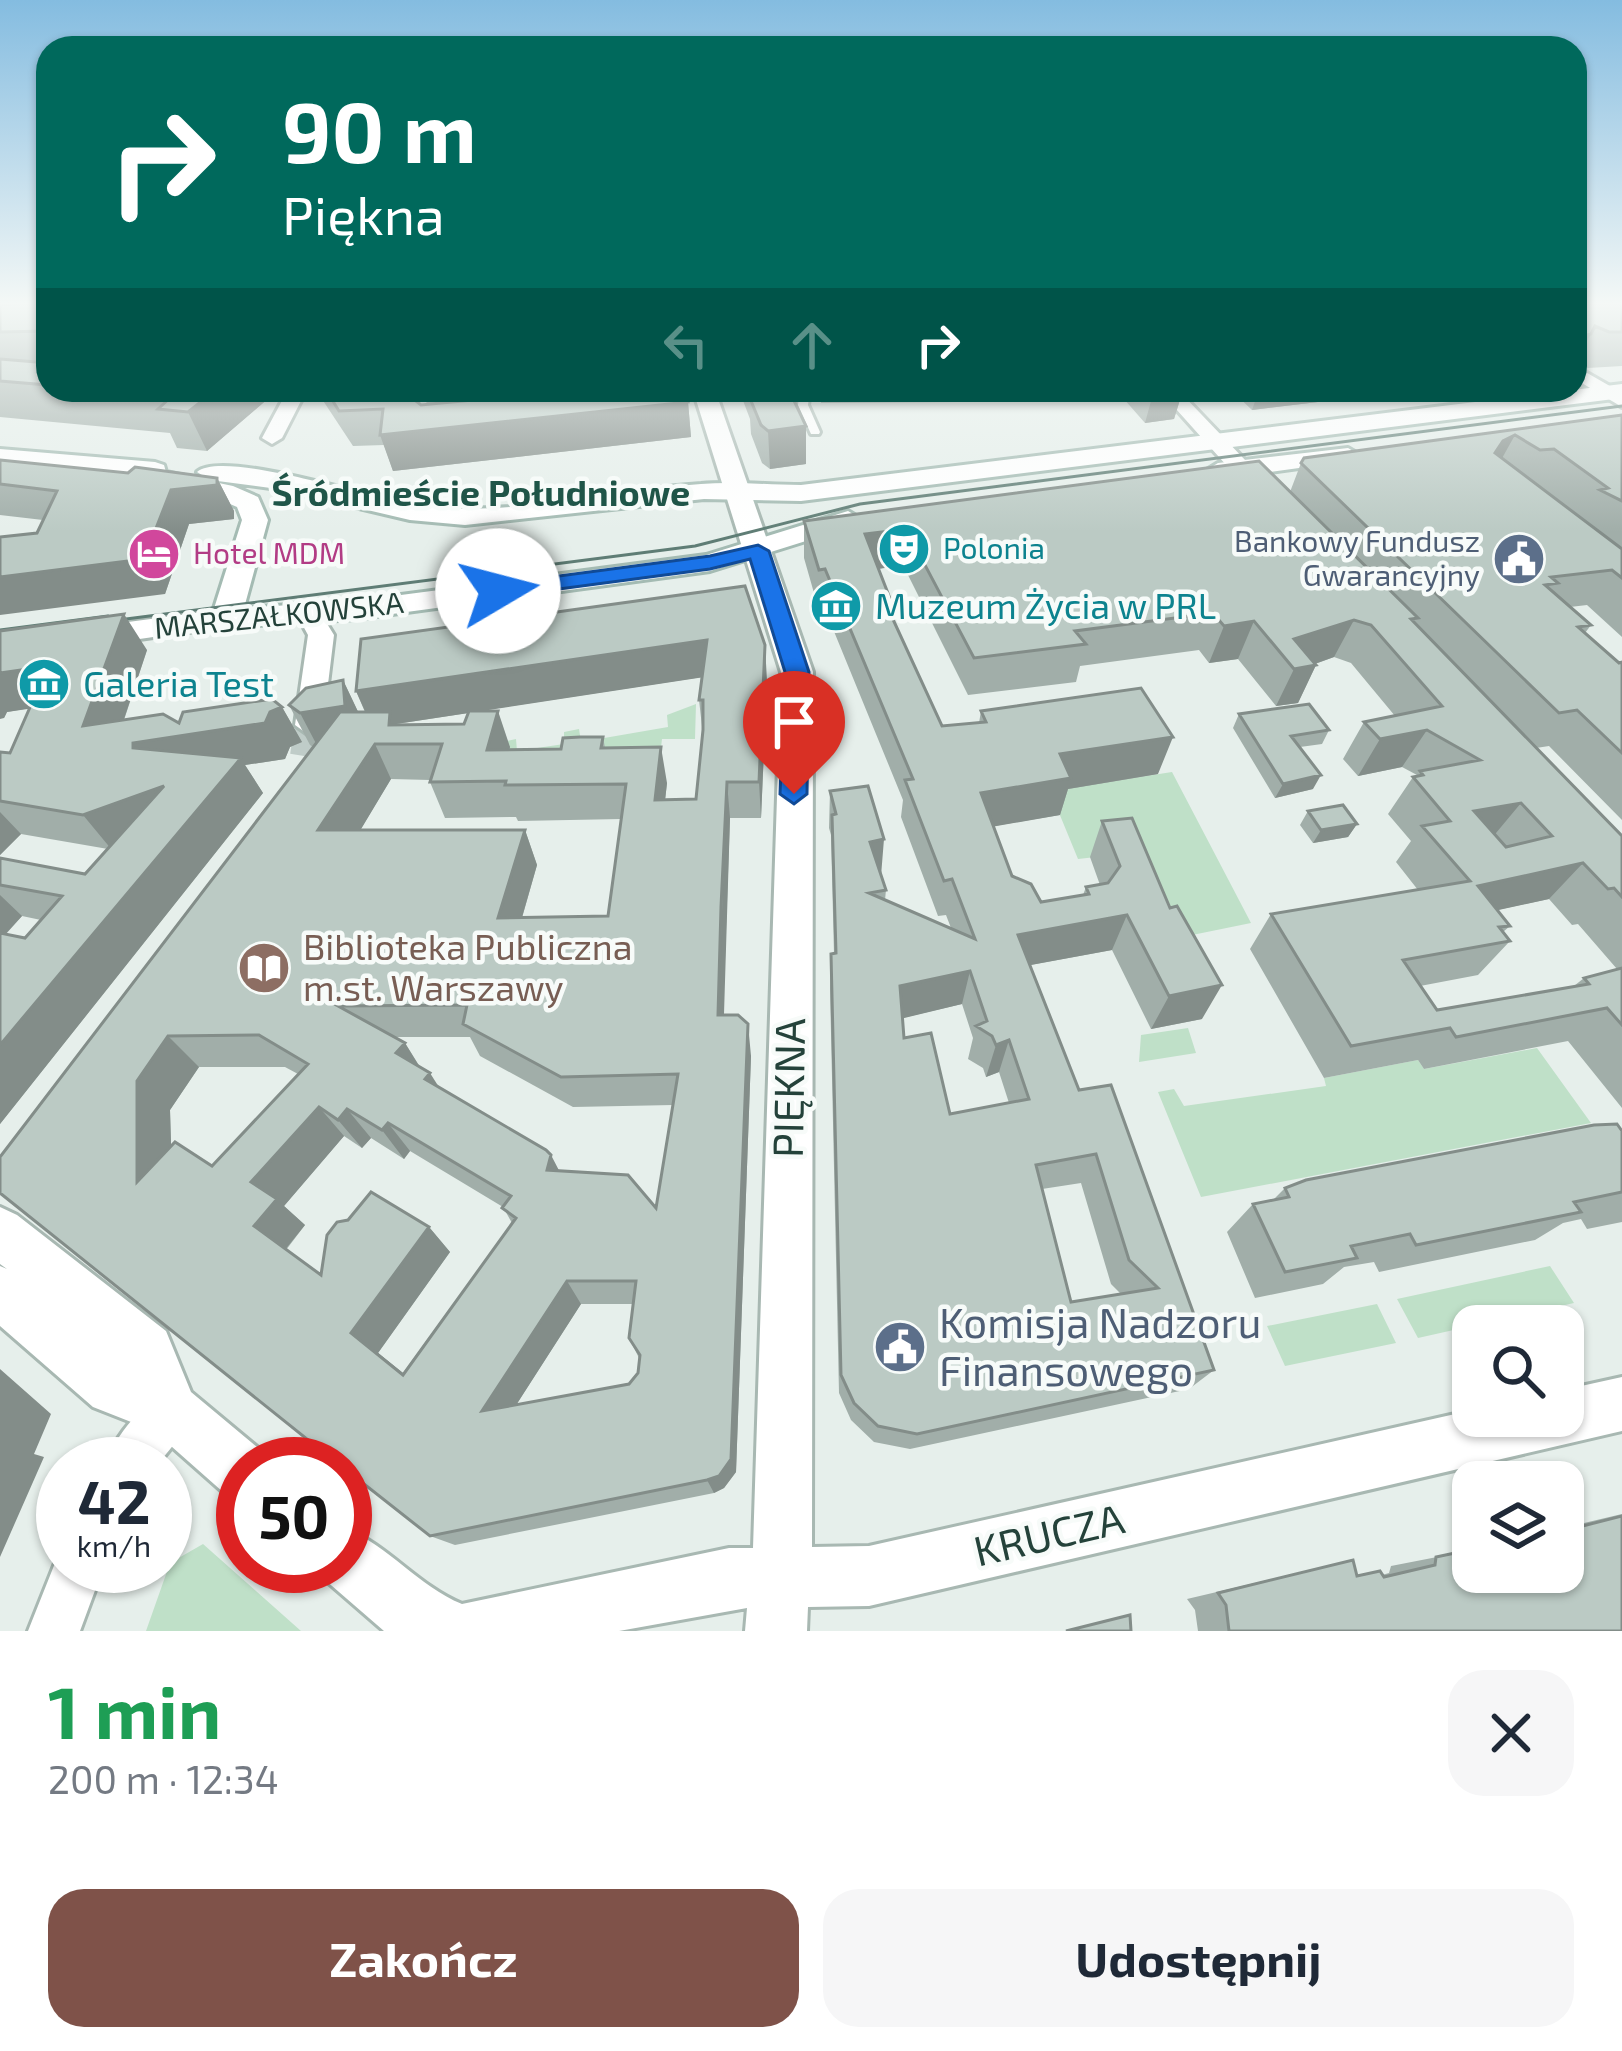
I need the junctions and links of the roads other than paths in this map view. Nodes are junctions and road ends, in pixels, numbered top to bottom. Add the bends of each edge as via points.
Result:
1 (1590, 379) edge
2 (1618, 395) edge
3 (1587, 399) edge
4 (292, 402) edge
5 (699, 402) edge
6 (803, 402) edge
7 (1179, 402) edge
8 (1558, 402) edge
9 (815, 432) dead end
10 (1217, 442) junction
11 (1381, 451) edge
12 (0, 456) edge
13 (1241, 468) junction
14 (130, 471) junction
15 (1198, 473) edge
16 (278, 481) junction
17 (736, 493) junction
18 (801, 493) junction
19 (410, 512) junction
20 (1282, 512) edge
21 (870, 515) edge
22 (255, 520) junction
23 (816, 527) junction
24 (758, 551) junction
25 (355, 610) junction
26 (293, 614) junction
27 (226, 618) junction
28 (319, 648) junction
29 (0, 649) edge
30 (308, 731) tunnel mouth
31 (0, 1232) edge
32 (0, 1292) edge
33 (63, 1313) junction
34 (1622, 1404) edge
35 (172, 1411) junction
36 (150, 1437) edge
37 (216, 1449) edge
38 (372, 1581) edge
39 (69, 1593) edge
40 (777, 1605) edge
41 (54, 1631) edge
42 (452, 1631) edge
43 (472, 1631) edge

1 - 2 street
2 - 3 main road
4 - 16 street via 258,466
5 - 17 main road, PIĘKNA
6 - 9 lane
7 - 10 street
8 - 10 main road
10 - 13 street
10 - 18 main road
11 - 13 main road
12 - 14 main road
13 - 15 main road
13 - 20 street
14 - 16 main road
14 - 22 main road via 235,494
16 - 19 main road
17 - 18 main road
17 - 19 main road via 482,517
17 - 24 main road, PIĘKNA
18 - 23 main road via 775,516
19 - 22 main road via 302,506
21 - 23 main road, MARSZAŁKOWSKA
22 - 27 main road
23 - 24 main road, MARSZAŁKOWSKA
24 - 25 main road, MARSZAŁKOWSKA
24 - 40 main road, PIĘKNA via 797,684
25 - 26 main road, MARSZAŁKOWSKA
25 - 28 street
26 - 27 main road, MARSZAŁKOWSKA
26 - 28 street via 312,619
27 - 29 main road, MARSZAŁKOWSKA
28 - 30 street
31 - 33 main road
32 - 33 main road
33 - 35 main road via 112,1388
34 - 40 main road, KRUCZA via 869,1576
35 - 36 street
35 - 37 main road
38 - 42 main road via 412,1615
39 - 41 street
40 - 43 main road, KRUCZA via 729,1578

